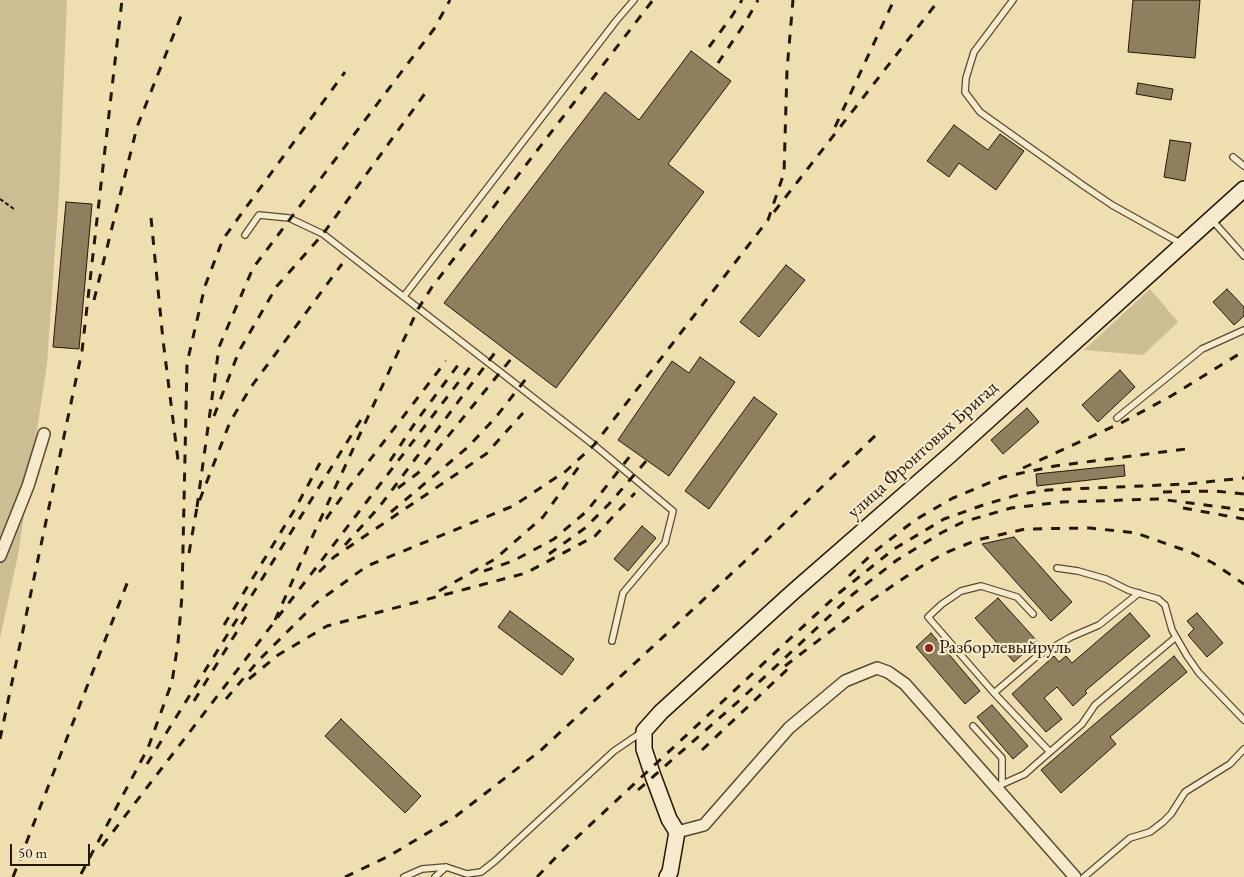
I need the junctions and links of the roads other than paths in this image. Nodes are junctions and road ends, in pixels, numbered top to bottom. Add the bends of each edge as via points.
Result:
1 (634, 0) edge
2 (1013, 0) edge
3 (1233, 157) dead end
4 (1244, 166) edge
5 (1244, 189) edge
6 (1211, 219) junction
7 (245, 235) dead end
8 (1182, 244) junction
9 (1244, 256) edge
10 (404, 296) junction
11 (1244, 330) edge
12 (1117, 418) dead end
13 (44, 434) dead end
14 (0, 556) edge
15 (1057, 568) dead end
16 (1139, 593) junction
17 (1033, 614) dead end
18 (1176, 637) junction
19 (612, 641) dead end
20 (994, 693) junction
21 (1244, 720) edge
22 (973, 726) dead end
23 (644, 731) junction
24 (1244, 749) edge
25 (1050, 752) junction
26 (999, 786) junction
27 (677, 832) junction
28 (446, 867) junction
29 (404, 877) edge
30 (436, 877) edge
31 (667, 877) edge
32 (1075, 877) edge
33 (1084, 877) edge

1 - 10 lane
2 - 8 lane via 974,52 965,92 980,112 1084,186
3 - 4 lane
5 - 6 main road, улица Фронтовых Бригад
6 - 8 main road, улица Фронтовых Бригад
6 - 9 lane
7 - 10 lane via 259,215 289,218 323,234
8 - 23 main road, улица Фронтовых Бригад via 793,592
10 - 19 lane via 673,511 666,543 623,593
11 - 12 lane via 1202,349
13 - 14 street via 28,486
15 - 16 lane via 1106,579
16 - 18 lane via 1166,605
16 - 20 lane via 1099,625 1036,656
17 - 20 lane via 1017,597 980,586 961,591 928,617
18 - 21 lane via 1199,673
18 - 25 lane via 1095,705 1082,724
20 - 25 lane
22 - 26 lane via 1002,758
23 - 27 main road via 644,749 658,792
23 - 28 lane via 614,751 481,872 467,874
24 - 33 lane via 1230,764 1185,792 1163,822 1150,832 1130,838
25 - 26 lane via 1025,774
26 - 27 street via 905,684 877,668 845,681 788,728 704,825
26 - 32 street
27 - 31 main road
28 - 29 lane via 422,869
28 - 30 lane

